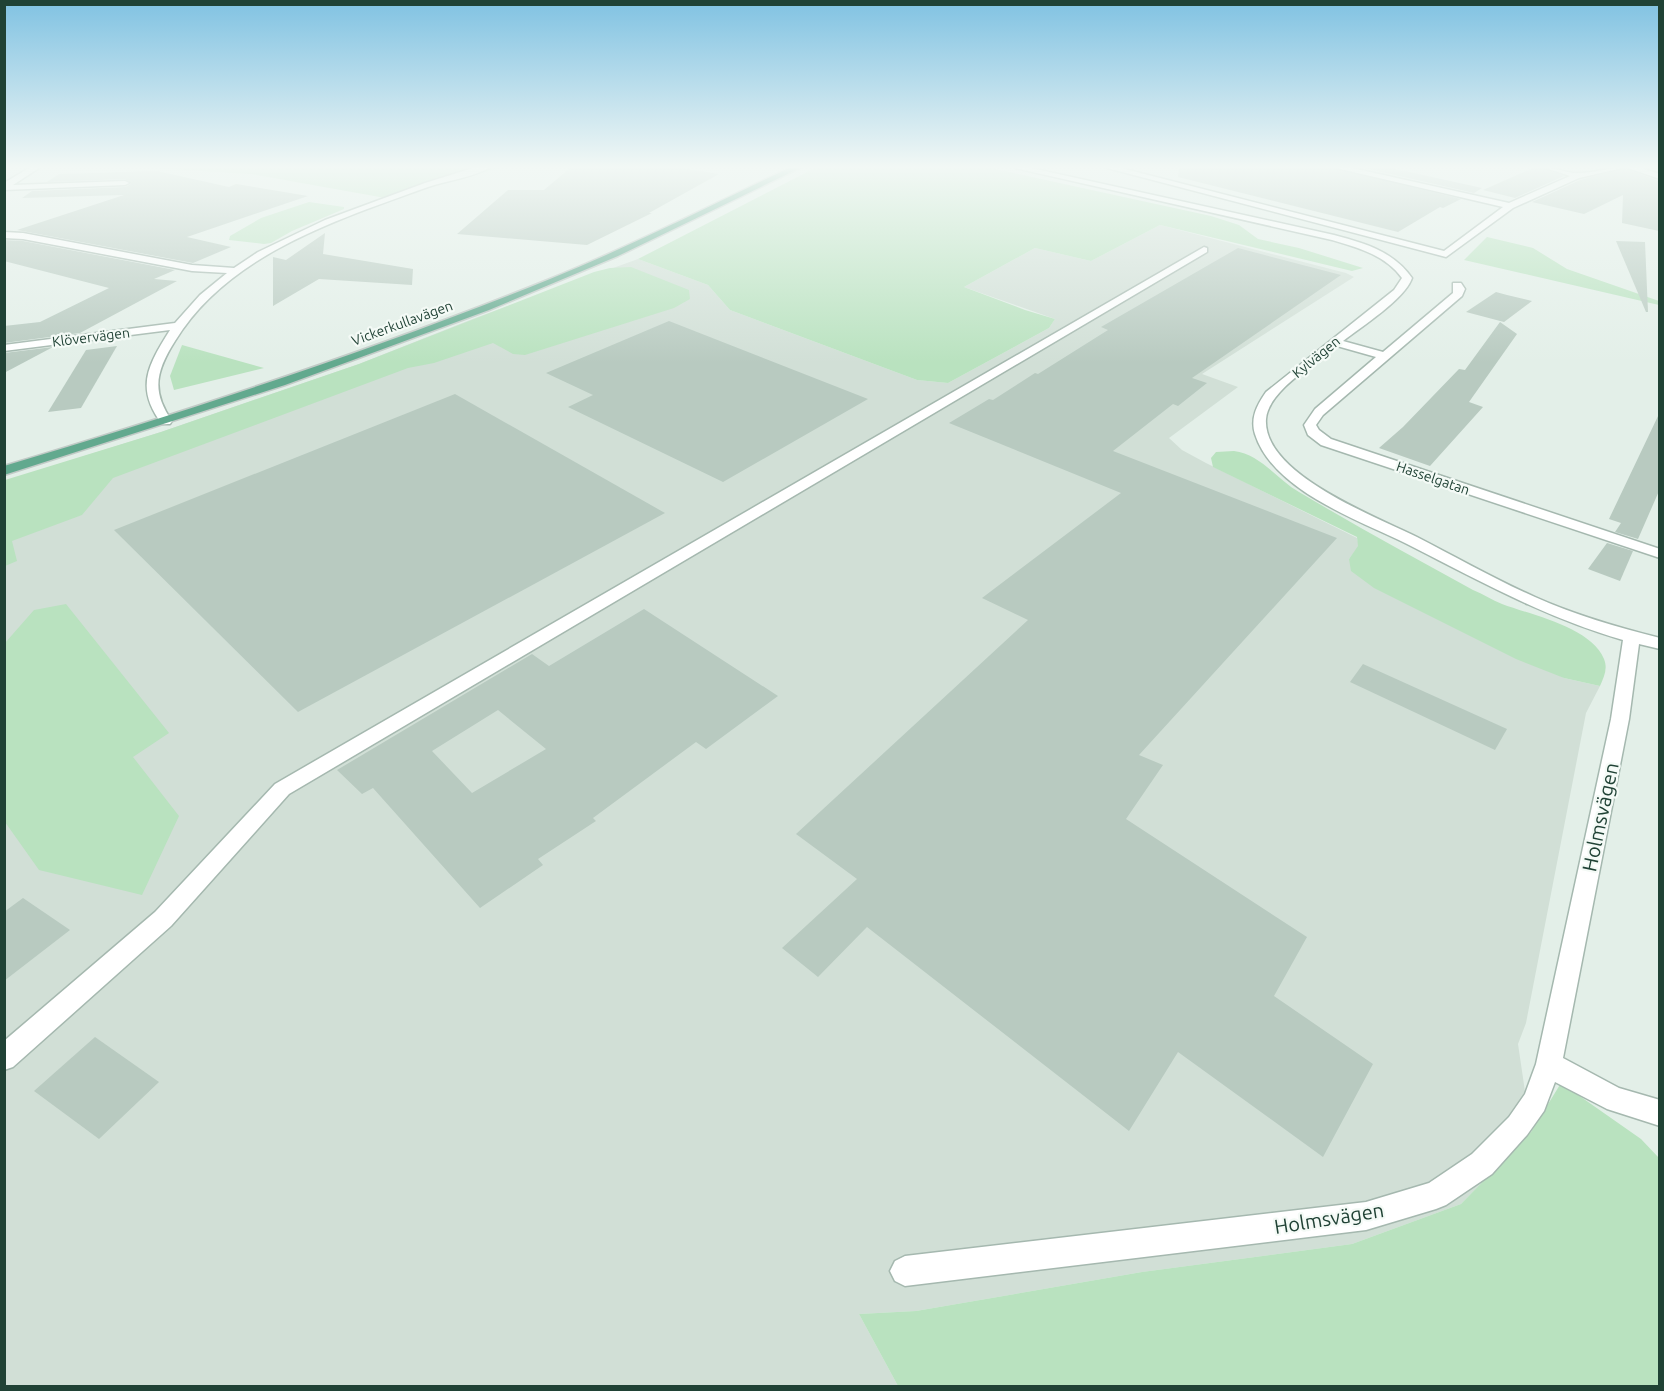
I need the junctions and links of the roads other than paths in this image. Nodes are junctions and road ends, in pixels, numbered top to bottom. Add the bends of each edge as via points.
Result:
1 (303, 233) edge
2 (662, 233) edge
3 (1310, 233) edge
4 (1364, 233) edge
5 (1474, 233) edge
6 (4, 235) edge
7 (1204, 250) dead end
8 (235, 272) junction
9 (1457, 285) dead end
10 (178, 326) junction
11 (1335, 342) junction
12 (4, 348) edge
13 (1384, 356) junction
14 (166, 421) junction
15 (4, 471) edge
16 (1659, 554) edge
17 (1632, 637) junction
18 (1659, 644) edge
19 (4, 1058) edge
20 (1549, 1064) junction
21 (1659, 1113) edge
22 (905, 1270) dead end

1 - 8 street
2 - 14 main road, Vickerkullavägen via 505,300 369,352
3 - 11 street, Kylvägen via 1349,242 1384,256 1407,278 1403,286
4 - 5 street via 1446,254
6 - 8 street
7 - 19 street via 282,789 163,919
8 - 10 street
9 - 13 street, Hasselgatan via 1458,294
10 - 12 street, Klövervägen
10 - 14 street via 157,362 151,384 151,394
11 - 13 street
11 - 17 street, Kylvägen via 1263,403 1259,422 1262,434 1281,463 1324,496 1510,591
13 - 16 street, Hasselgatan via 1312,419 1310,425 1318,438
14 - 15 main road, Vickerkullavägen
17 - 18 street
17 - 20 street, Holmsvägen via 1620,719
20 - 21 street via 1623,1104
20 - 22 street, Holmsvägen via 1535,1102 1518,1126 1482,1164 1436,1195 1366,1216

